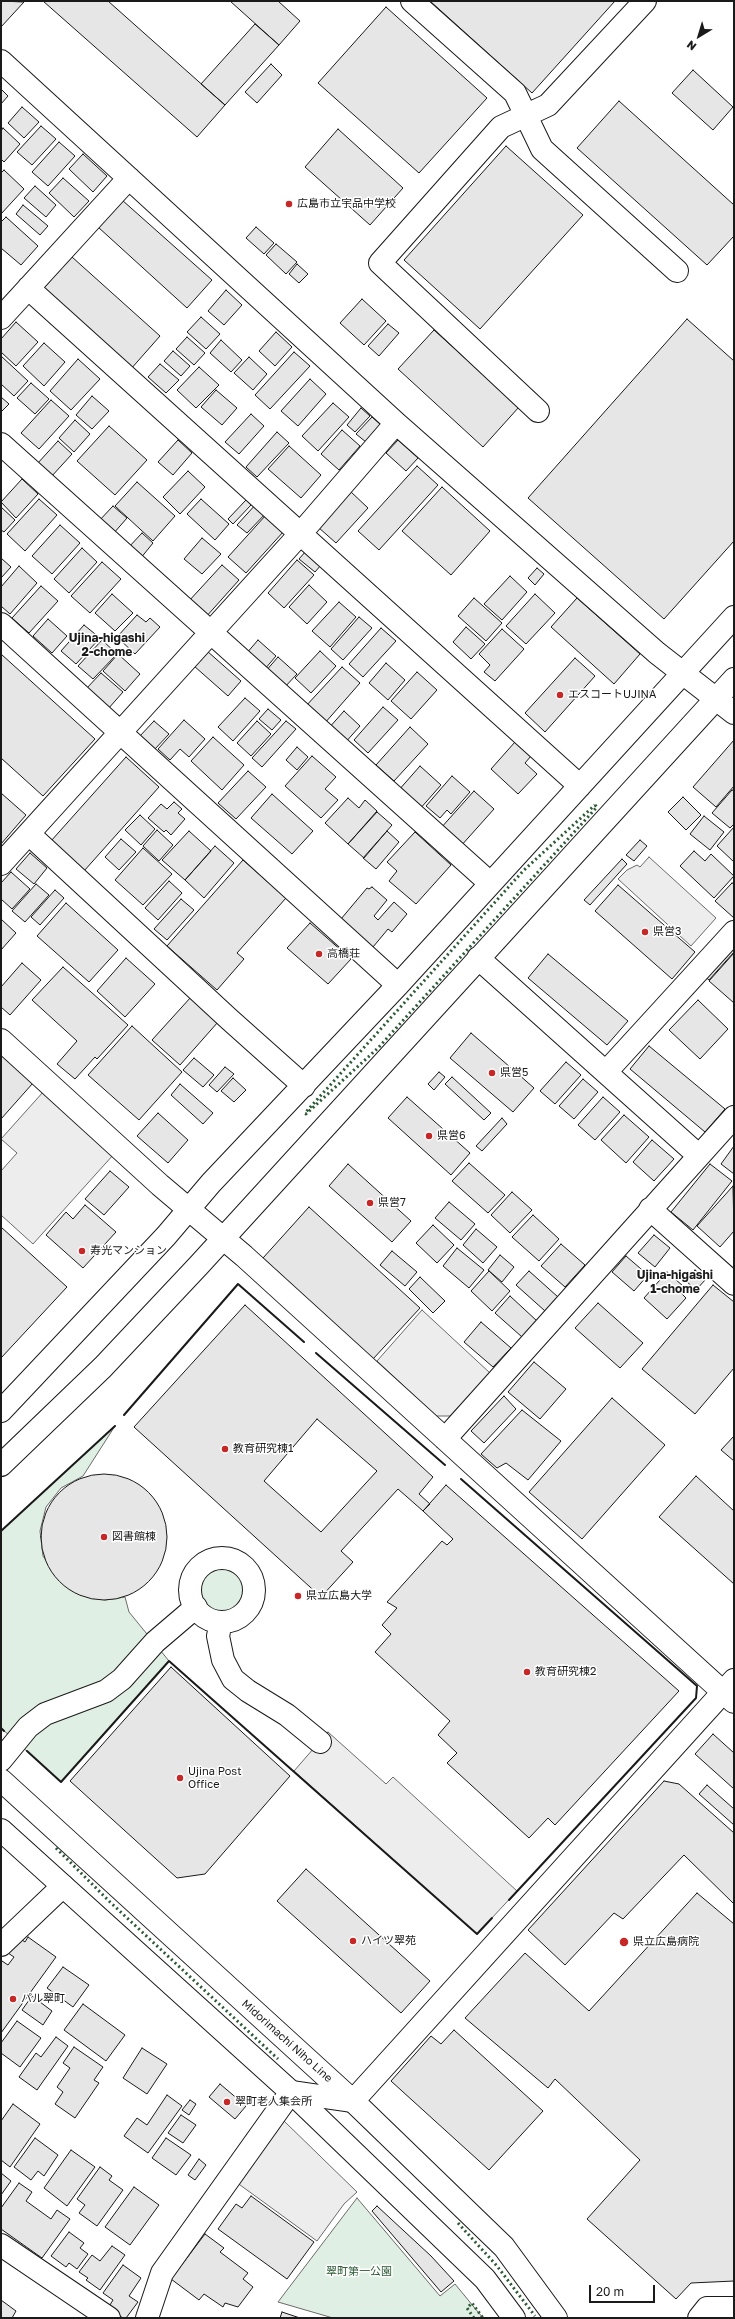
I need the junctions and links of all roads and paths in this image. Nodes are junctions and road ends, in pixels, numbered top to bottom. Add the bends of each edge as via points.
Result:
1 (412, 1) edge
2 (645, 1) edge
3 (1, 61) edge
4 (526, 115) junction
5 (129, 178) junction
6 (677, 271) dead end
7 (28, 288) junction
8 (1, 318) edge
9 (538, 411) dead end
10 (396, 423) junction
11 (1, 444) edge
12 (301, 533) junction
13 (734, 616) edge
14 (1, 624) edge
15 (210, 633) junction
16 (682, 672) junction
17 (734, 679) edge
18 (716, 698) junction
19 (734, 713) edge
20 (120, 732) junction
21 (580, 786) junction
22 (29, 834) junction
23 (1, 864) edge
24 (490, 883) junction
25 (734, 932) edge
26 (478, 958) junction
27 (398, 985) junction
28 (1, 1040) edge
29 (606, 1072) junction
30 (304, 1086) junction
31 (734, 1117) edge
32 (698, 1155) junction
33 (650, 1209) junction
34 (189, 1210) junction
35 (223, 1238) junction
36 (734, 1284) edge
37 (1, 1411) edge
38 (445, 1439) junction
39 (1, 1465) edge
40 (196, 1607) junction
41 (221, 1622) junction
42 (730, 1691) edge
43 (320, 1742) dead end
44 (1, 1760) edge
45 (1, 1780) edge
46 (1, 1830) edge
47 (63, 1886) junction
48 (1, 1945) edge
49 (291, 2092) junction
50 (353, 2101) junction
51 (1, 2245) edge
52 (734, 2308) edge
53 (108, 2318) edge
54 (147, 2318) edge
55 (514, 2318) edge
56 (556, 2318) edge
57 (698, 2318) edge

1 - 4 street via 515,93
2 - 4 street via 548,105
3 - 5 street
4 - 6 street via 542,149
4 - 9 street via 501,127 380,263
5 - 7 street
5 - 10 street
7 - 8 street
7 - 12 street
10 - 12 street
10 - 16 street via 657,653
11 - 15 street
12 - 15 street
12 - 21 street
13 - 16 street
14 - 20 street
15 - 20 street
15 - 24 street
16 - 18 street
16 - 21 street
17 - 18 street
18 - 19 street
18 - 26 street
20 - 22 street
20 - 27 street
21 - 24 street
22 - 23 street
22 - 30 street
24 - 27 street
25 - 29 street
26 - 29 street
26 - 35 street
27 - 30 street
28 - 34 street
29 - 32 street
30 - 34 street via 211,1183
31 - 32 street
32 - 33 street
33 - 36 street
33 - 38 street
34 - 35 street
34 - 37 street
35 - 38 street
35 - 39 street via 103,1367
38 - 42 street
40 - 41 street via 208,1618
40 - 41 street via 191,1600 190,1588 194,1575 201,1565 224,1557 237,1561 247,1569 254,1580 255,1592 244,1614 232,1621
40 - 44 street via 155,1642 122,1679 106,1691 45,1714 28,1728
41 - 43 street via 218,1636 223,1660 233,1679
42 - 50 street via 507,1915
45 - 50 street, Midorimachi Niho Line
46 - 47 street
47 - 48 street
47 - 49 street
49 - 50 street
49 - 54 street via 162,2273
49 - 55 street via 485,2279
50 - 56 street, Midorimachi Niho Line via 504,2246
51 - 53 street
52 - 57 street via 707,2308

